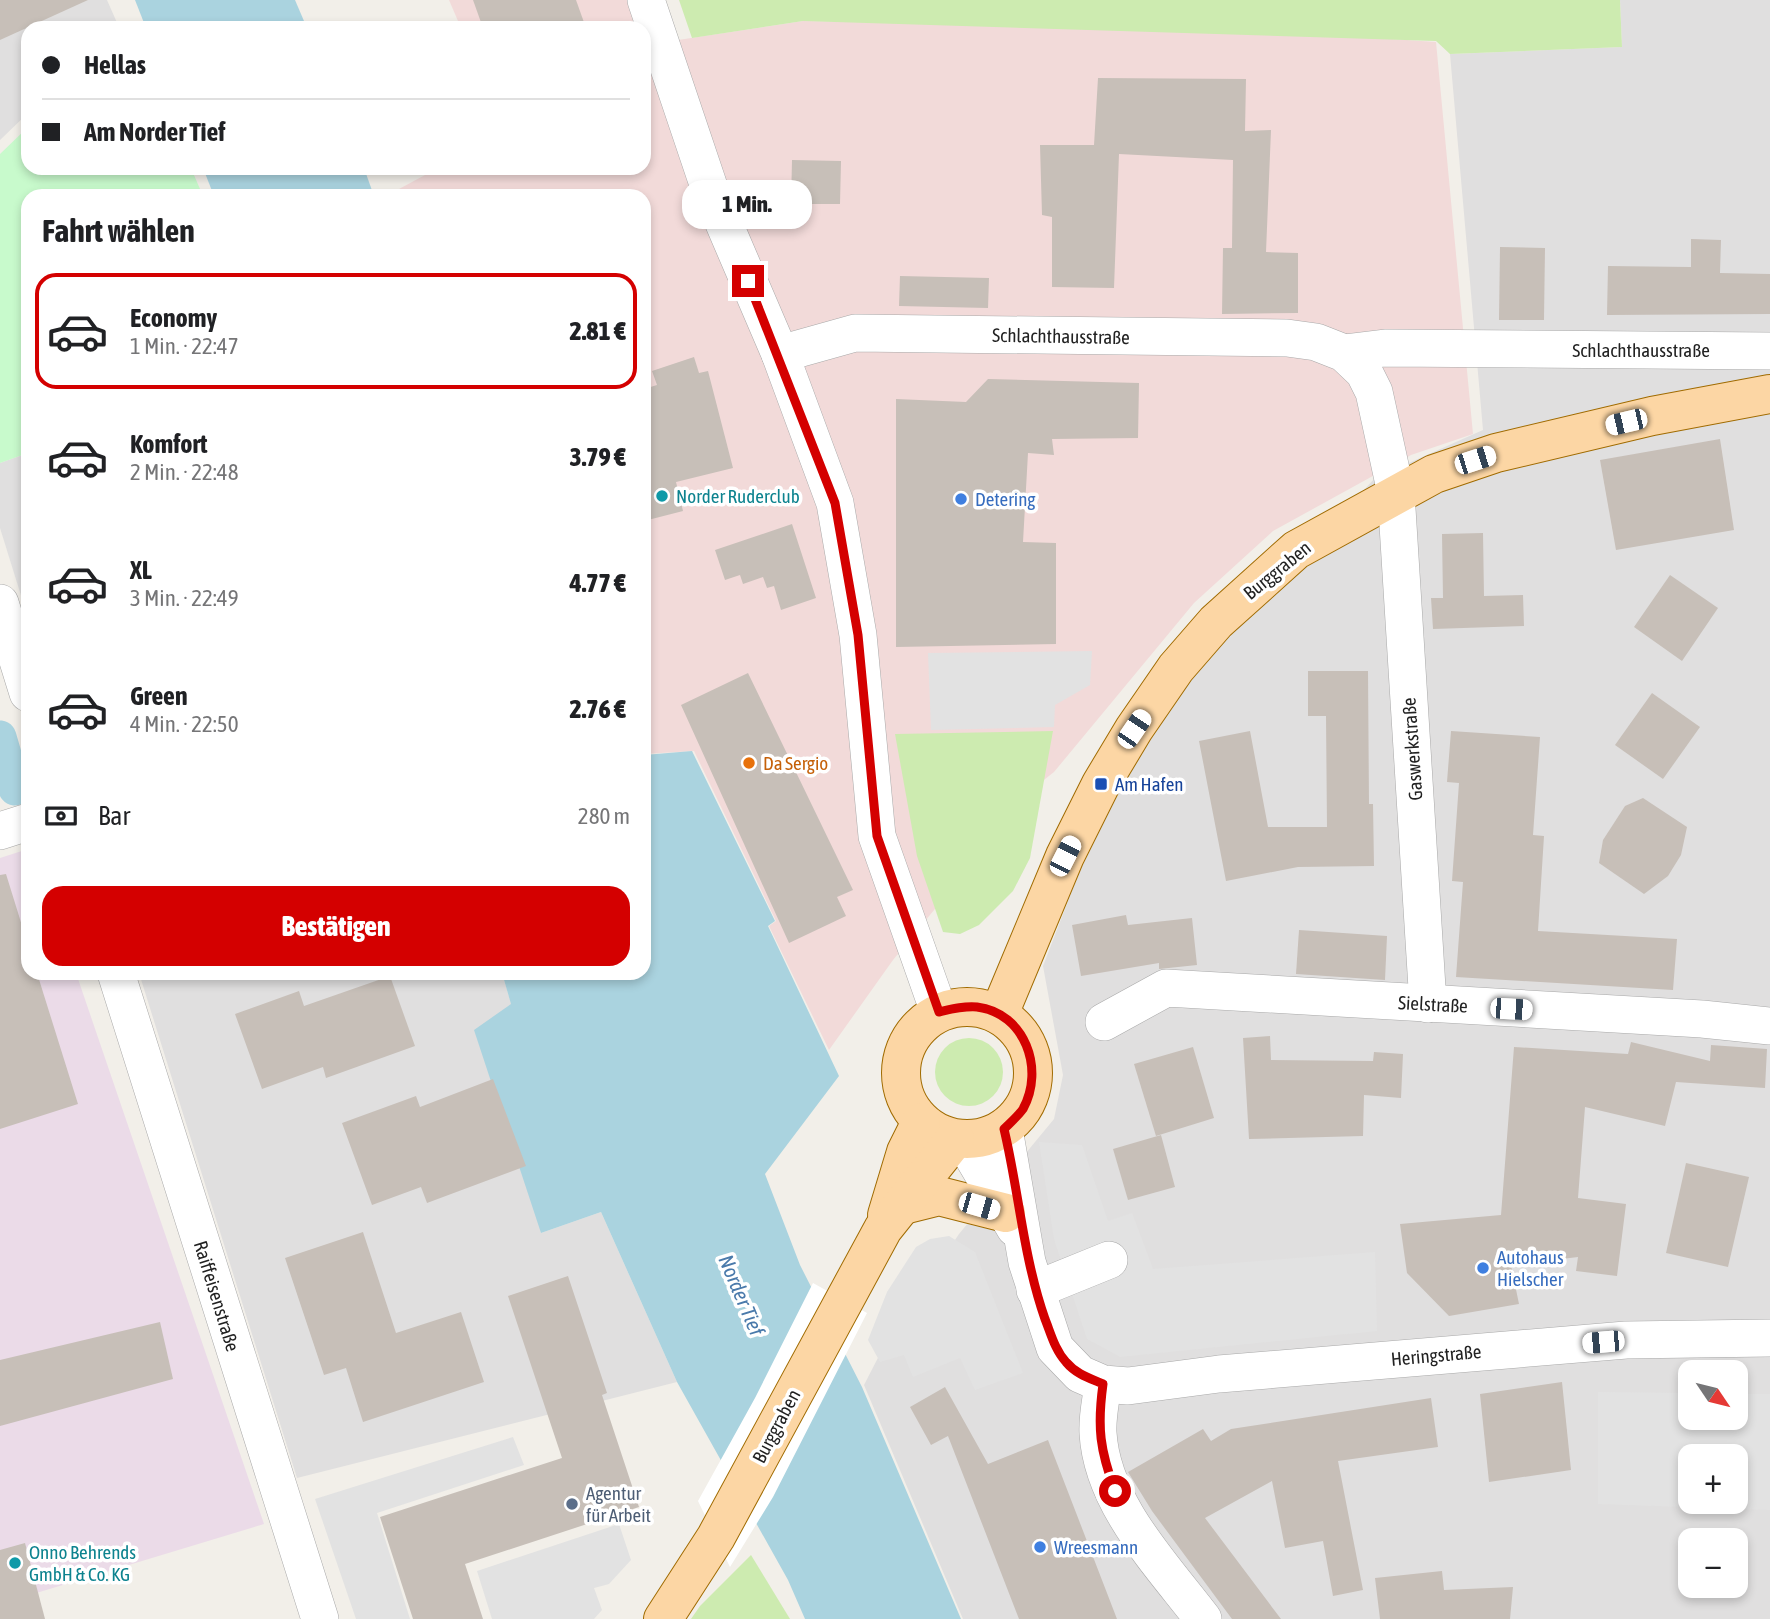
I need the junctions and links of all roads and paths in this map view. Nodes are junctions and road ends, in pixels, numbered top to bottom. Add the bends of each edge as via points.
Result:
1 (646, 0) edge
2 (1770, 351) edge
3 (779, 354) junction
4 (1343, 354) junction
5 (1770, 394) edge
6 (1396, 493) junction
7 (0, 603) edge
8 (21, 670) edge
9 (21, 824) edge
10 (0, 831) edge
11 (118, 980) edge
12 (1429, 1004) junction
13 (939, 1012) junction
14 (999, 1014) junction
15 (1104, 1022) dead end
16 (1770, 1027) edge
17 (921, 1122) junction
18 (1004, 1129) junction
19 (959, 1139) junction
20 (893, 1217) junction
21 (1014, 1225) junction
22 (1109, 1260) dead end
23 (1035, 1290) junction
24 (1770, 1338) edge
25 (1103, 1384) junction
26 (320, 1619) edge
27 (663, 1619) edge
28 (1203, 1619) edge

1 - 3 street via 711,193
2 - 4 street, Schlachthausstraße via 1385,348
3 - 4 street, Schlachthausstraße via 855,333 1287,338 1316,342
3 - 13 street via 835,503 858,635 877,836
4 - 6 street, Schlachthausstraße via 1364,372 1374,392
5 - 6 main road, Burggraben via 1496,453 1434,474
6 - 12 street, Gaswerkstraße
6 - 14 main road, Burggraben via 1296,550 1216,622 1176,668 1101,784 1065,856
7 - 8 street
9 - 10 street
11 - 26 street, Raiffeisenstraße
12 - 15 street, Sielstraße via 1166,988
12 - 16 street, Sielstraße
13 - 14 main road via 961,1006
13 - 17 main road via 918,1028 904,1050 900,1076 905,1101
14 - 18 main road via 1024,1039 1032,1062 1032,1087 1022,1111
17 - 19 main road via 937,1133
17 - 20 main road, Burggraben via 906,1152
18 - 19 main road via 985,1138
18 - 21 street via 1012,1164
19 - 20 main road, Burggraben
19 - 21 street
20 - 21 main road via 939,1196
20 - 27 main road, Burggraben via 841,1300 716,1537
21 - 23 street
22 - 23 street
23 - 25 street via 1055,1348 1065,1362
24 - 25 street, Heringstraße via 1626,1340 1128,1386
25 - 28 street via 1098,1431 1115,1491 1133,1526

